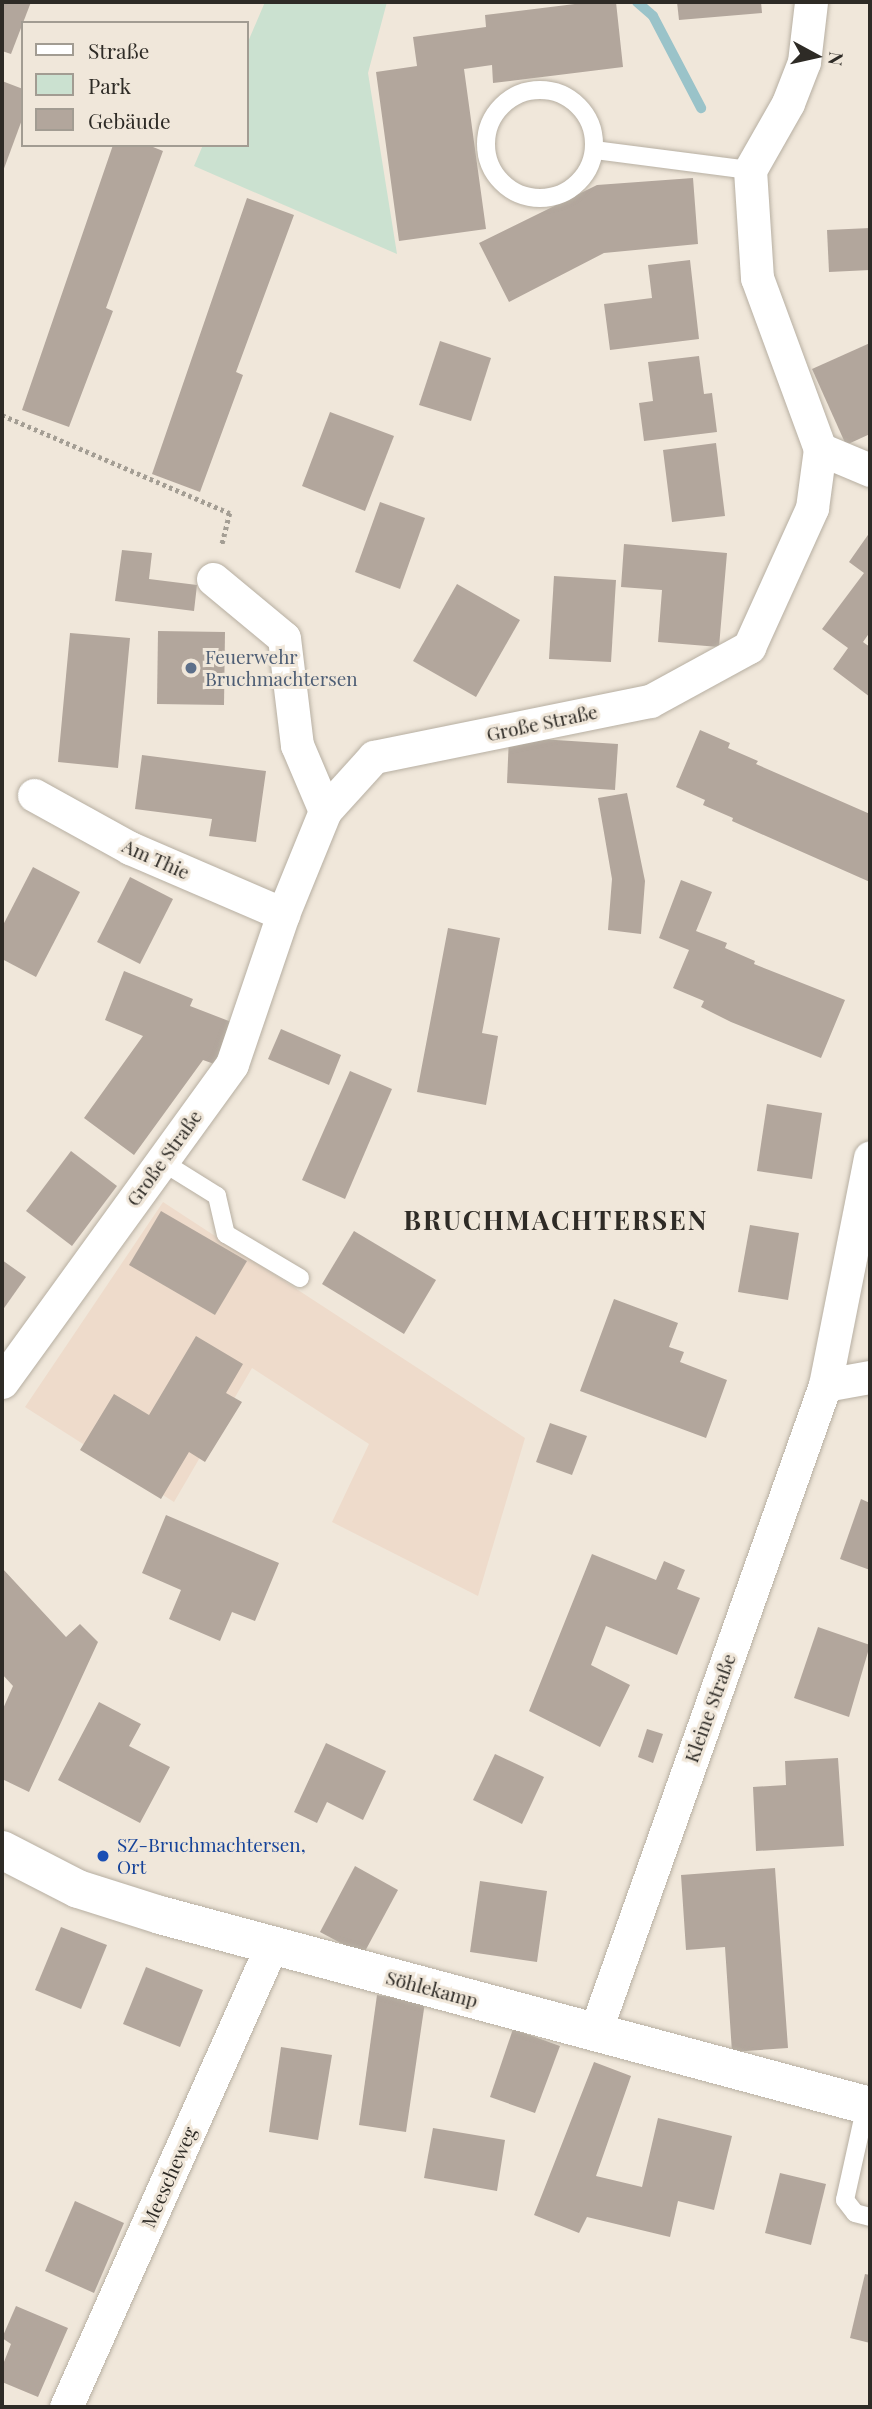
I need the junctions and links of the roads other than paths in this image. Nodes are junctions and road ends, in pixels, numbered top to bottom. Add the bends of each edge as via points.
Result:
1 (811, 2) edge
2 (595, 150) junction
3 (750, 170) junction
4 (820, 449) junction
5 (870, 470) edge
6 (213, 579) road end
7 (34, 795) dead end
8 (325, 811) junction
9 (283, 914) junction
10 (870, 1157) edge
11 (161, 1161) junction
12 (300, 1278) dead end
13 (870, 1377) edge
14 (2, 1382) edge
15 (825, 1385) junction
16 (2, 1850) edge
17 (271, 1947) junction
18 (595, 2032) junction
19 (868, 2105) edge
20 (870, 2217) edge
21 (66, 2407) edge

1 - 3 street via 804,62 788,103
2 - 2 lane via 594,132 575,102 542,89 508,99 488,128 485,146 488,163 505,185 529,198 547,199 579,183
2 - 3 lane
3 - 4 street, Große Straße via 757,278
4 - 5 street
4 - 8 street, Große Straße via 812,508 749,647 650,701 374,757
6 - 8 street via 284,638 297,745
7 - 9 street, Am Thie via 130,848
8 - 9 street, Große Straße
9 - 11 street, Große Straße via 232,1064
10 - 15 street, Kleine Straße
11 - 12 lane via 217,1196 226,1234
11 - 14 street, Große Straße
13 - 15 street
15 - 18 street, Kleine Straße
16 - 17 street, Söhlekamp via 78,1889
17 - 18 street, Söhlekamp
17 - 21 street, Meescheweg
18 - 19 street, Söhlekamp
19 - 20 lane via 845,2200 855,2213

